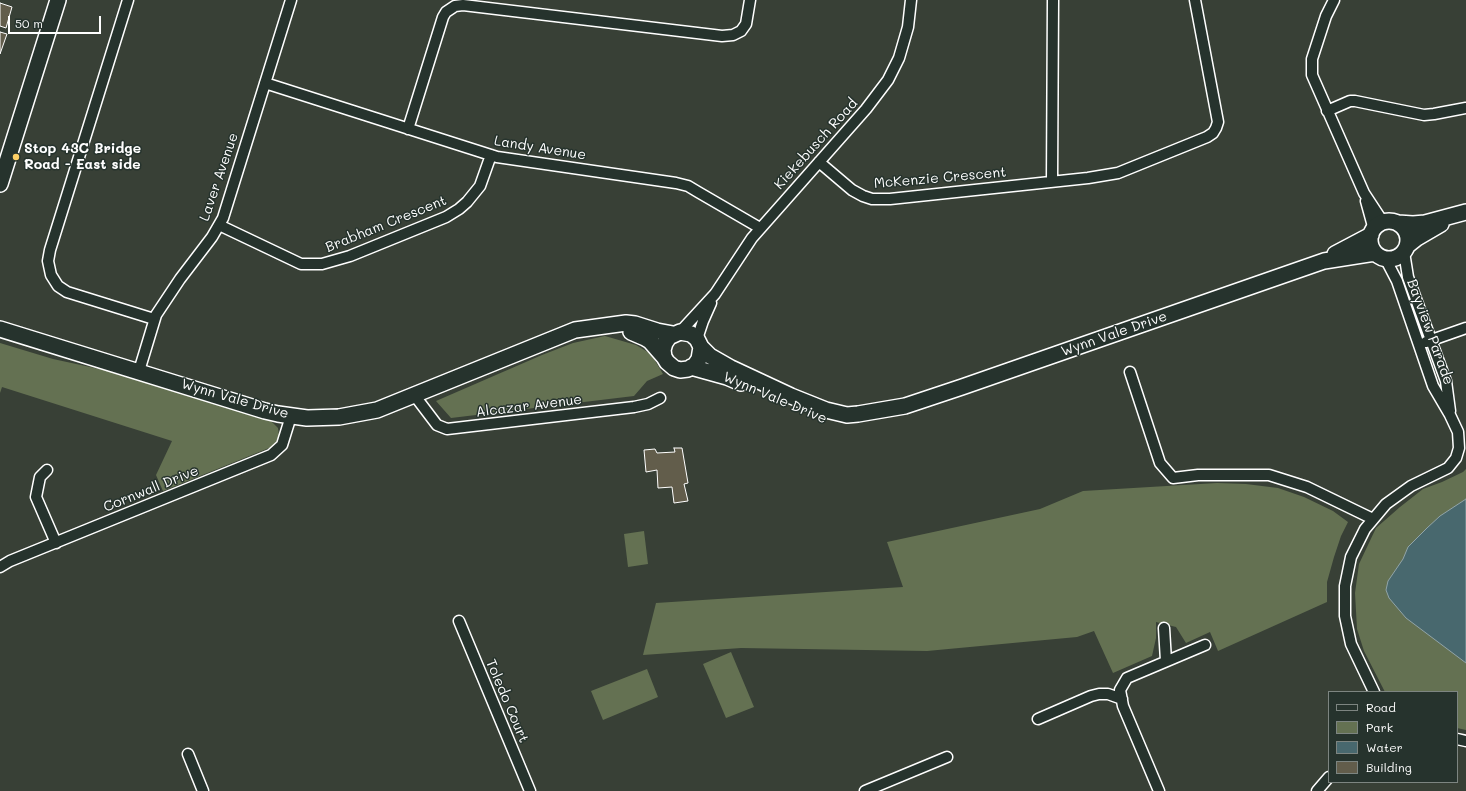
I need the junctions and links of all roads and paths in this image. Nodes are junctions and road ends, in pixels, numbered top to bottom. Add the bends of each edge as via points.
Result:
1 (47, 0) edge
2 (58, 0) edge
3 (128, 0) edge
4 (291, 0) edge
5 (750, 0) edge
6 (911, 0) edge
7 (1053, 0) edge
8 (1194, 0) edge
9 (1334, 0) edge
10 (265, 83) junction
11 (1466, 108) edge
12 (1327, 111) junction
13 (408, 129) junction
14 (0, 150) edge
15 (491, 156) junction
16 (819, 162) junction
17 (1, 176) edge
18 (1052, 182) junction
19 (1461, 214) edge
20 (219, 225) junction
21 (1382, 227) junction
22 (760, 228) junction
23 (1406, 249) junction
24 (1380, 255) junction
25 (1324, 261) junction
26 (715, 294) junction
27 (154, 319) junction
28 (604, 326) junction
29 (1466, 328) edge
30 (0, 329) edge
31 (677, 333) junction
32 (1431, 341) junction
33 (699, 343) junction
34 (1418, 345) junction
35 (664, 357) junction
36 (692, 367) junction
37 (138, 371) junction
38 (1130, 372) dead end
39 (415, 396) junction
40 (660, 398) dead end
41 (904, 406) junction
42 (1450, 415) junction
43 (290, 416) junction
44 (1462, 453) edge
45 (47, 470) dead end
46 (1373, 519) junction
47 (56, 542) junction
48 (0, 567) edge
49 (459, 621) dead end
50 (1164, 628) dead end
51 (1205, 645) dead end
52 (1166, 661) junction
53 (1374, 691) edge
54 (1122, 699) junction
55 (1038, 719) dead end
56 (188, 754) dead end
57 (947, 758) dead end
58 (1328, 778) edge
59 (203, 791) edge
60 (530, 791) edge
61 (865, 791) edge
62 (1159, 791) edge
63 (1316, 791) edge

1 - 14 main road
2 - 17 main road
3 - 27 street via 48,261 51,276 58,286 67,292
4 - 10 street, Laver Avenue
5 - 13 street via 746,24 741,31 734,35 722,36 455,6 443,17
6 - 16 street, Kiekebusch Road via 908,27 899,58 888,80 866,110
7 - 18 street
8 - 18 street, McKenzie Crescent via 1218,115 1213,133 1118,172
9 - 12 street via 1326,16 1311,69
10 - 13 street, Landy Avenue
10 - 20 street, Laver Avenue
11 - 12 street via 1424,114 1350,101
12 - 21 street
13 - 15 street, Landy Avenue
15 - 20 street, Brabham Crescent via 480,186 459,209 446,217 334,261 302,264
15 - 22 street, Landy Avenue via 688,186
16 - 18 street, McKenzie Crescent via 852,190 872,199
16 - 22 street, Kiekebusch Road
19 - 21 main road via 1426,223
19 - 23 main road via 1427,232
20 - 27 street, Laver Avenue
21 - 23 main road via 1404,228 1407,234
21 - 24 main road via 1371,244
21 - 25 main road, Wynn Vale Drive
22 - 26 street, Kiekebusch Road
23 - 24 main road via 1396,258
23 - 32 street, Bayview Parade via 1408,277
24 - 25 main road, Wynn Vale Drive
24 - 34 street, Bayview Parade via 1397,281
25 - 41 main road, Wynn Vale Drive
26 - 31 street, Kiekebusch Road
26 - 33 street, Kiekebusch Road via 703,321
27 - 37 street, Laver Avenue
28 - 31 main road, Wynn Vale Drive via 626,323 657,332
28 - 35 main road, Wynn Vale Drive via 645,338
28 - 39 main road, Wynn Vale Drive via 567,332
29 - 32 street
30 - 37 main road, Wynn Vale Drive
31 - 33 main road via 690,334
31 - 35 main road via 665,342
32 - 34 street
32 - 42 street, Bayview Parade via 1446,381
33 - 36 main road via 701,354
33 - 41 main road, Wynn Vale Drive via 710,356 731,368 826,410 847,415
34 - 42 street, Bayview Parade via 1433,386
35 - 36 main road via 674,368 680,370
36 - 41 main road, Wynn Vale Drive via 727,377 814,417 829,421 849,423 876,419
37 - 43 main road, Wynn Vale Drive via 266,411
38 - 46 street via 1160,463 1173,478 1198,475 1269,475 1307,487
39 - 40 street, Alcazar Avenue via 434,422 447,429 634,407
39 - 43 main road, Wynn Vale Drive via 352,416
42 - 44 street, Bayview Parade via 1458,432 1459,448
43 - 47 street, Cornwall Drive via 282,445 271,455
44 - 46 street, Bayview Parade via 1448,468 1399,493
45 - 47 street via 40,477 36,497
46 - 53 street, Bayview Parade via 1351,557 1344,601 1351,644
47 - 48 street, Cornwall Drive
49 - 60 street, Toledo Court
50 - 52 street
51 - 52 street
52 - 54 street via 1127,678 1120,690
54 - 55 street via 1108,694 1098,694
54 - 62 street
56 - 59 street
57 - 61 street
58 - 63 street

